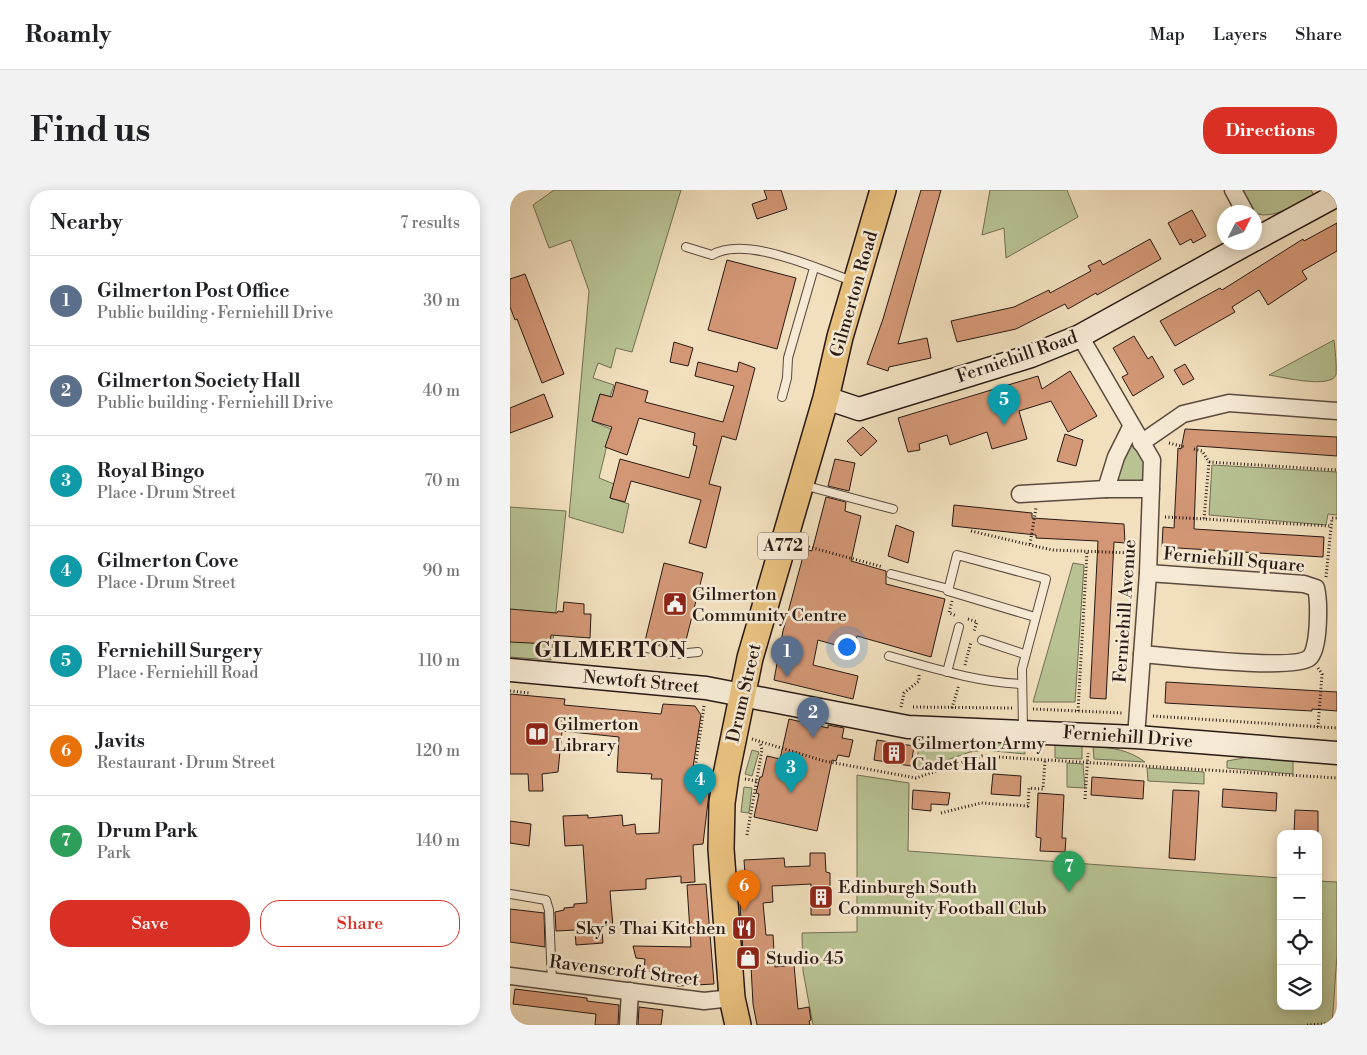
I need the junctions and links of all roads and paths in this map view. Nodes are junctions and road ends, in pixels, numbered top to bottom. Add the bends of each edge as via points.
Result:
1 (883, 190) edge
2 (1233, 190) edge
3 (1337, 195) edge
4 (1241, 205) edge
5 (1262, 234) edge
6 (686, 247) dead end
7 (1233, 250) edge
8 (814, 268) junction
9 (856, 282) junction
10 (1080, 336) junction
11 (782, 397) dead end
12 (826, 398) junction
13 (1337, 410) edge
14 (1131, 427) junction
15 (1141, 443) junction
16 (1194, 449) dead end
17 (1210, 462) junction
18 (1337, 470) edge
19 (801, 484) junction
20 (1106, 489) junction
21 (1150, 489) junction
22 (1020, 494) dead end
23 (1040, 494) junction
24 (893, 508) dead end
25 (1151, 517) junction
26 (1337, 518) edge
27 (1204, 519) junction
28 (1331, 526) junction
29 (971, 531) dead end
30 (785, 540) junction
31 (1030, 544) junction
32 (1087, 552) junction
33 (1149, 554) junction
34 (1148, 573) junction
35 (891, 574) joint
36 (1316, 588) junction
37 (949, 589) junction
38 (1035, 616) junction
39 (959, 627) dead end
40 (982, 640) dead end
41 (642, 648) dead end
42 (698, 652) dead end
43 (1024, 654) junction
44 (1142, 654) junction
45 (889, 656) dead end
46 (1311, 657) junction
47 (920, 664) junction
48 (510, 670) edge
49 (947, 672) junction
50 (1022, 684) junction
51 (706, 688) junction
52 (742, 695) junction
53 (1138, 714) junction
54 (897, 724) junction
55 (1318, 727) junction
56 (1337, 728) edge
57 (1023, 731) junction
58 (734, 732) junction
59 (1085, 734) junction
60 (1136, 737) junction
61 (760, 742) junction
62 (1337, 753) edge
63 (1045, 760) junction
64 (1089, 761) junction
65 (726, 775) junction
66 (1337, 778) edge
67 (1085, 799) dead end
68 (941, 813) dead end
69 (747, 834) dead end
70 (510, 894) edge
71 (510, 976) edge
72 (552, 982) junction
73 (630, 991) junction
74 (732, 998) junction
75 (1337, 1023) edge
76 (1323, 1024) edge
77 (628, 1025) edge
78 (738, 1025) edge
79 (1307, 1025) edge

1 - 9 main road, Gilmerton Road / A772
2 - 4 street
3 - 5 main road, Ferniehill Road
6 - 8 lane via 712,255 744,247
7 - 10 main road, Ferniehill Road
8 - 9 lane
8 - 11 lane via 788,358
9 - 12 main road, Gilmerton Road / A772
10 - 12 main road, Ferniehill Road via 1031,356 859,409
10 - 14 street, Ferniehill Avenue
12 - 19 main road, Drum Street / A772
13 - 15 street via 1229,403 1183,414
14 - 15 street, Ferniehill Avenue
14 - 20 street via 1116,457
15 - 21 street, Ferniehill Avenue via 1152,460
16 - 17 path via 1202,451
17 - 18 path
17 - 27 path
19 - 24 lane
19 - 30 main road, Drum Street / A772
20 - 21 street
20 - 23 street
21 - 25 street, Ferniehill Avenue
22 - 23 street
23 - 31 path
25 - 27 path
25 - 33 street, Ferniehill Avenue
26 - 28 path via 1332,518
27 - 28 path
28 - 36 path via 1326,576
29 - 31 path
30 - 35 path via 893,569
30 - 52 main road, Drum Street / A772 via 769,582
31 - 32 path via 1052,550
32 - 33 path
32 - 59 path via 1078,711
33 - 34 street, Ferniehill Avenue
34 - 36 street, Ferniehill Square via 1304,584
34 - 44 street, Ferniehill Avenue
35 - 37 lane
36 - 46 street, Ferniehill Square via 1316,640
37 - 38 lane
37 - 38 lane via 957,555 1046,579
38 - 43 lane
39 - 49 lane
40 - 43 lane
41 - 42 lane via 677,654
43 - 50 lane
44 - 46 street via 1300,663
44 - 53 street, Ferniehill Avenue
45 - 47 lane
46 - 55 path via 1322,674
47 - 49 lane
47 - 54 path via 919,681 904,693
48 - 51 main road, Newtoft Street
49 - 50 lane via 996,683
50 - 57 lane
51 - 52 main road, Newtoft Street
51 - 65 path via 695,769
52 - 54 main road, Ferniehill Drive
52 - 58 main road, Drum Street / A772
53 - 55 path
53 - 60 street, Ferniehill Avenue
54 - 57 main road, Ferniehill Drive
55 - 56 path
57 - 59 main road, Ferniehill Drive
58 - 61 path
58 - 65 main road, Drum Street / A772
59 - 60 main road, Ferniehill Drive
59 - 64 path
60 - 62 main road, Ferniehill Drive
61 - 63 path via 824,761 916,778 982,756
61 - 69 path via 762,750
63 - 64 path
63 - 68 path via 1043,789 1030,788 1028,806 981,803
64 - 66 path
64 - 67 path
65 - 74 main road, Drum Street / A772 via 721,843
70 - 72 lane via 546,900
71 - 72 street, Ravenscroft Street
72 - 73 street, Ravenscroft Street
73 - 74 street, Ravenscroft Street via 704,1001
73 - 77 street
74 - 78 main road, Drum Street / A772
75 - 76 path
76 - 79 path

